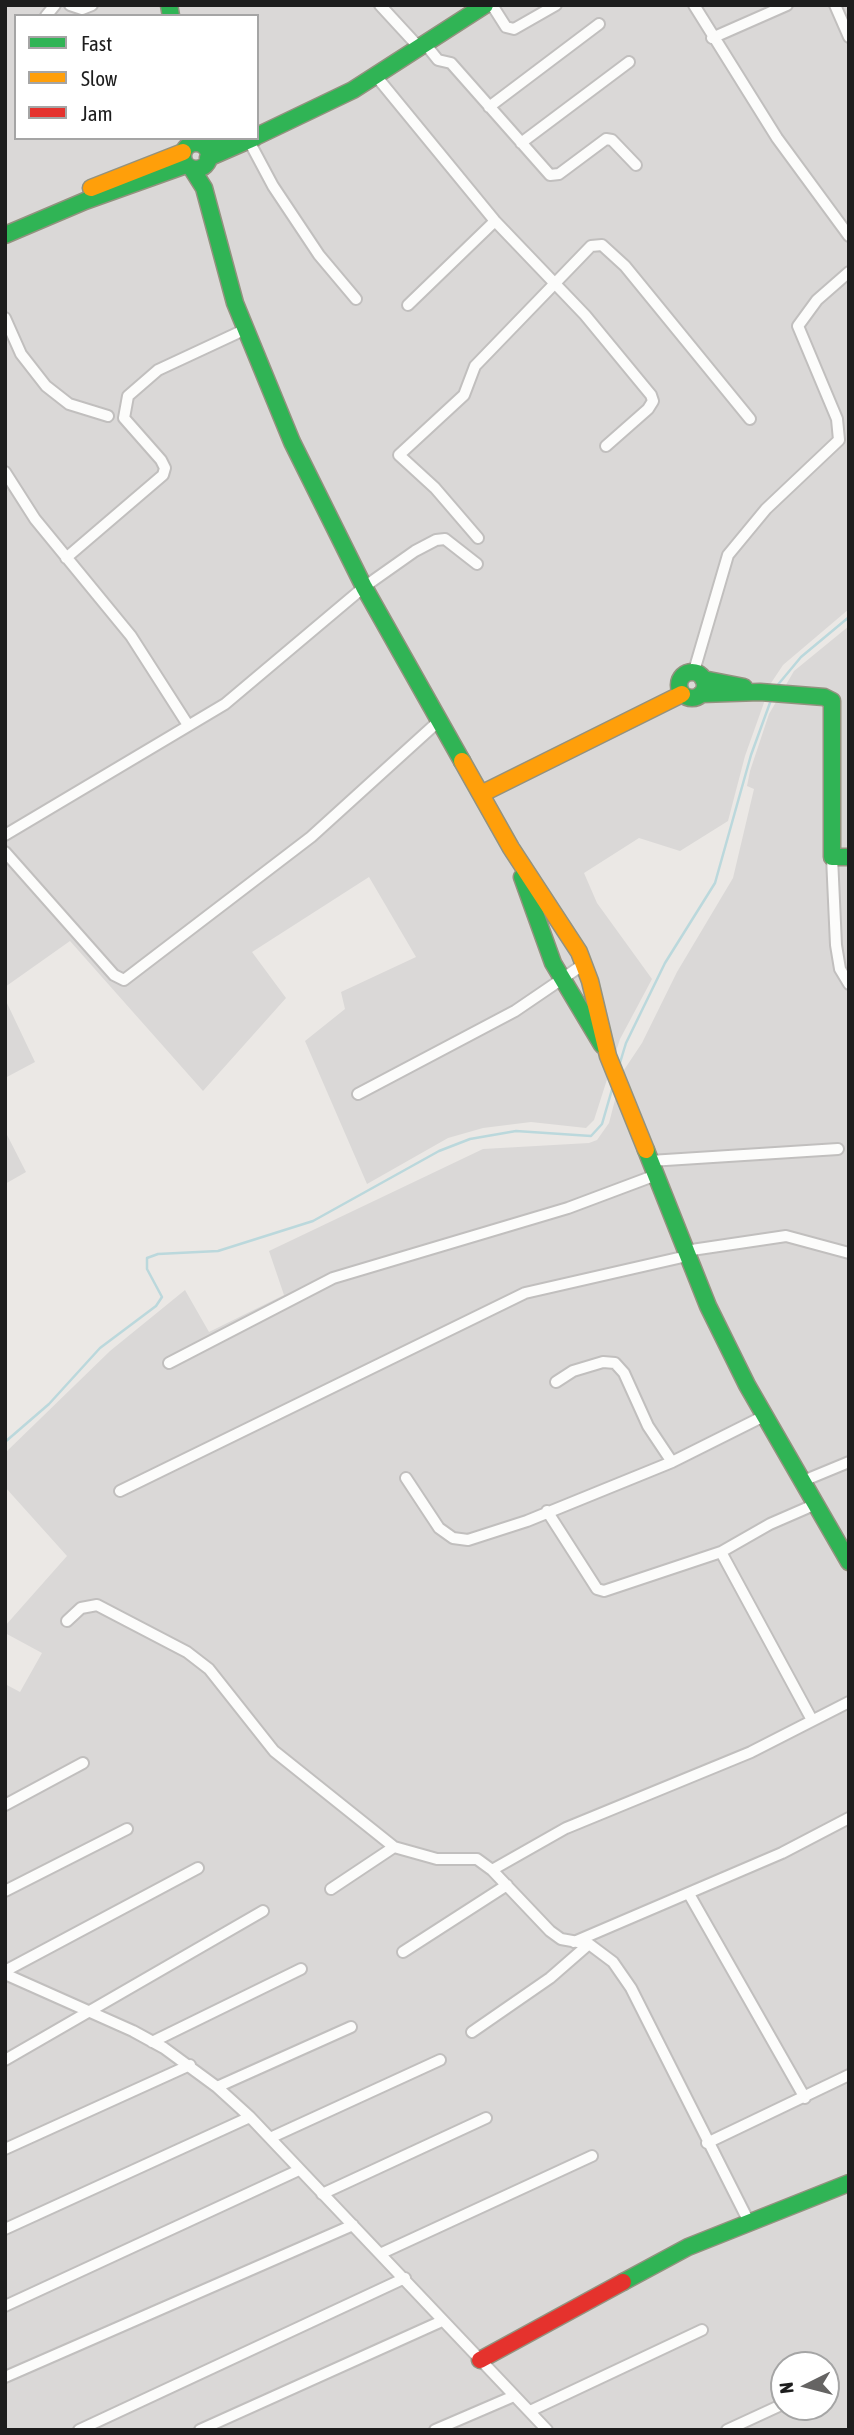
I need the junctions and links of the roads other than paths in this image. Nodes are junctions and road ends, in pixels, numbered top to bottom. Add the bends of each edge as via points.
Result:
1 (70, 5) edge
2 (92, 5) edge
3 (380, 5) edge
4 (467, 5) edge
5 (485, 5) edge
6 (492, 5) edge
7 (556, 5) edge
8 (694, 5) edge
9 (787, 5) edge
10 (835, 5) edge
11 (599, 24) dead end
12 (849, 37) edge
13 (712, 38) junction
14 (421, 44) junction
15 (629, 62) dead end
16 (376, 76) junction
17 (488, 107) junction
18 (259, 123) edge
19 (259, 135) edge
20 (221, 140) edge
21 (245, 140) edge
22 (254, 140) edge
23 (521, 143) junction
24 (196, 152) edge
25 (636, 165) dead end
26 (495, 221) junction
27 (5, 224) edge
28 (5, 235) edge
29 (849, 236) edge
30 (849, 272) edge
31 (555, 282) junction
32 (356, 299) dead end
33 (408, 305) dead end
34 (5, 318) edge
35 (246, 329) junction
36 (108, 415) dead end
37 (750, 419) dead end
38 (606, 446) dead end
39 (5, 472) edge
40 (478, 538) dead end
41 (66, 558) junction
42 (477, 564) dead end
43 (364, 587) junction
44 (699, 681) junction
45 (682, 694) junction
46 (440, 720) junction
47 (188, 725) junction
48 (481, 794) junction
49 (5, 835) edge
50 (511, 848) junction
51 (841, 857) edge
52 (7, 858) edge
53 (584, 964) junction
54 (561, 980) junction
55 (849, 984) edge
56 (608, 1056) junction
57 (358, 1094) dead end
58 (838, 1149) dead end
59 (653, 1168) junction
60 (849, 1253) edge
61 (686, 1254) junction
62 (169, 1363) dead end
63 (556, 1382) dead end
64 (764, 1416) junction
65 (672, 1462) junction
66 (849, 1462) edge
67 (406, 1478) dead end
68 (803, 1481) junction
69 (120, 1491) dead end
70 (816, 1504) junction
71 (548, 1511) junction
72 (721, 1552) junction
73 (849, 1562) edge
74 (67, 1621) dead end
75 (849, 1702) edge
76 (812, 1720) junction
77 (82, 1763) dead end
78 (5, 1805) edge
79 (849, 1818) edge
80 (127, 1829) dead end
81 (394, 1847) junction
82 (198, 1868) dead end
83 (492, 1870) junction
84 (507, 1885) junction
85 (331, 1889) dead end
86 (5, 1891) edge
87 (689, 1894) junction
88 (263, 1911) dead end
89 (574, 1942) junction
90 (589, 1944) junction
91 (403, 1952) dead end
92 (301, 1969) dead end
93 (5, 1973) edge
94 (89, 2011) junction
95 (351, 2026) dead end
96 (472, 2032) dead end
97 (152, 2042) junction
98 (5, 2060) edge
99 (440, 2060) dead end
100 (190, 2065) junction
101 (849, 2075) edge
102 (217, 2087) junction
103 (805, 2098) junction
104 (250, 2117) junction
105 (486, 2118) dead end
106 (270, 2138) junction
107 (707, 2144) junction
108 (5, 2149) edge
109 (592, 2157) dead end
110 (299, 2170) junction
111 (849, 2183) edge
112 (322, 2194) junction
113 (749, 2222) junction
114 (354, 2225) junction
115 (5, 2230) edge
116 (382, 2253) junction
117 (405, 2278) junction
118 (5, 2306) edge
119 (442, 2321) junction
120 (702, 2330) dead end
121 (480, 2360) junction
122 (5, 2377) edge
123 (514, 2396) junction
124 (770, 2410) edge
125 (530, 2411) junction
126 (79, 2430) edge
127 (200, 2430) edge
128 (435, 2430) edge
129 (547, 2430) edge
130 (727, 2430) edge

1 - 2 street via 82,9
3 - 14 street
4 - 14 street
5 - 14 street
6 - 7 street via 506,27 514,29
8 - 13 street
9 - 13 street
10 - 12 street
11 - 17 street
13 - 29 street
14 - 16 street
14 - 17 street via 438,60 451,63
14 - 18 street
15 - 23 street
16 - 19 street via 311,113
16 - 26 street
17 - 23 street
20 - 24 street
21 - 24 street
22 - 32 street via 273,186 319,255
23 - 25 street via 554,176 606,139
24 - 27 street
24 - 28 street
24 - 35 street via 227,279
26 - 31 street
26 - 33 street
30 - 44 street via 817,300 798,327 837,419 839,440 766,509 728,555
31 - 37 street via 591,246 602,245 646,290
31 - 38 street via 653,401
31 - 40 street via 475,366 464,395 399,455
34 - 36 street via 21,354 46,386 69,404
35 - 41 street via 158,370 128,396 124,418 161,460 163,475
35 - 43 street via 292,442
39 - 41 street
41 - 47 street via 131,636
42 - 43 street via 445,540 436,540
43 - 46 street
43 - 47 street via 258,680
44 - 45 street via 694,698
44 - 45 street via 686,673 680,678
44 - 51 street via 832,701
45 - 48 street
46 - 48 street
46 - 52 street via 311,837 124,980 114,975
47 - 49 street
48 - 50 street
50 - 53 street
50 - 54 street
51 - 55 street via 836,945 840,969
53 - 54 street
53 - 56 street
54 - 56 street
54 - 57 street via 456,1044
56 - 59 street
58 - 59 street
59 - 61 street
59 - 62 street via 568,1208 333,1278
60 - 61 street via 786,1236
61 - 64 street
61 - 69 street via 525,1293
63 - 65 street via 573,1371 615,1363
64 - 65 street
64 - 68 street
65 - 71 street
66 - 68 street
67 - 71 street via 439,1528 453,1538 468,1540
68 - 70 street
70 - 72 street
70 - 73 street
71 - 72 street via 597,1589 604,1591
72 - 76 street
74 - 81 street via 81,1608 97,1605 202,1661 274,1751
75 - 76 street
76 - 83 street via 751,1752 566,1828
77 - 78 street
79 - 87 street
80 - 86 street
81 - 83 street via 438,1859 477,1859
81 - 85 street
82 - 93 street
83 - 84 street
84 - 89 street via 550,1931
84 - 91 street
87 - 89 street
87 - 103 street
88 - 94 street
89 - 90 street
90 - 96 street via 550,1978
90 - 107 street via 613,1962 631,1988
92 - 97 street
93 - 94 street
94 - 97 street
94 - 98 street
95 - 102 street
97 - 100 street
99 - 106 street
100 - 102 street
100 - 108 street
101 - 103 street
102 - 104 street
103 - 107 street
104 - 106 street
104 - 115 street
105 - 112 street
106 - 110 street
107 - 113 street
109 - 116 street
110 - 112 street
110 - 118 street
111 - 113 street
112 - 114 street
113 - 121 street via 688,2248
114 - 116 street
114 - 122 street
116 - 117 street
117 - 119 street
117 - 126 street
119 - 121 street
119 - 127 street
120 - 125 street
121 - 123 street
123 - 125 street
123 - 128 street
124 - 130 street
125 - 129 street

